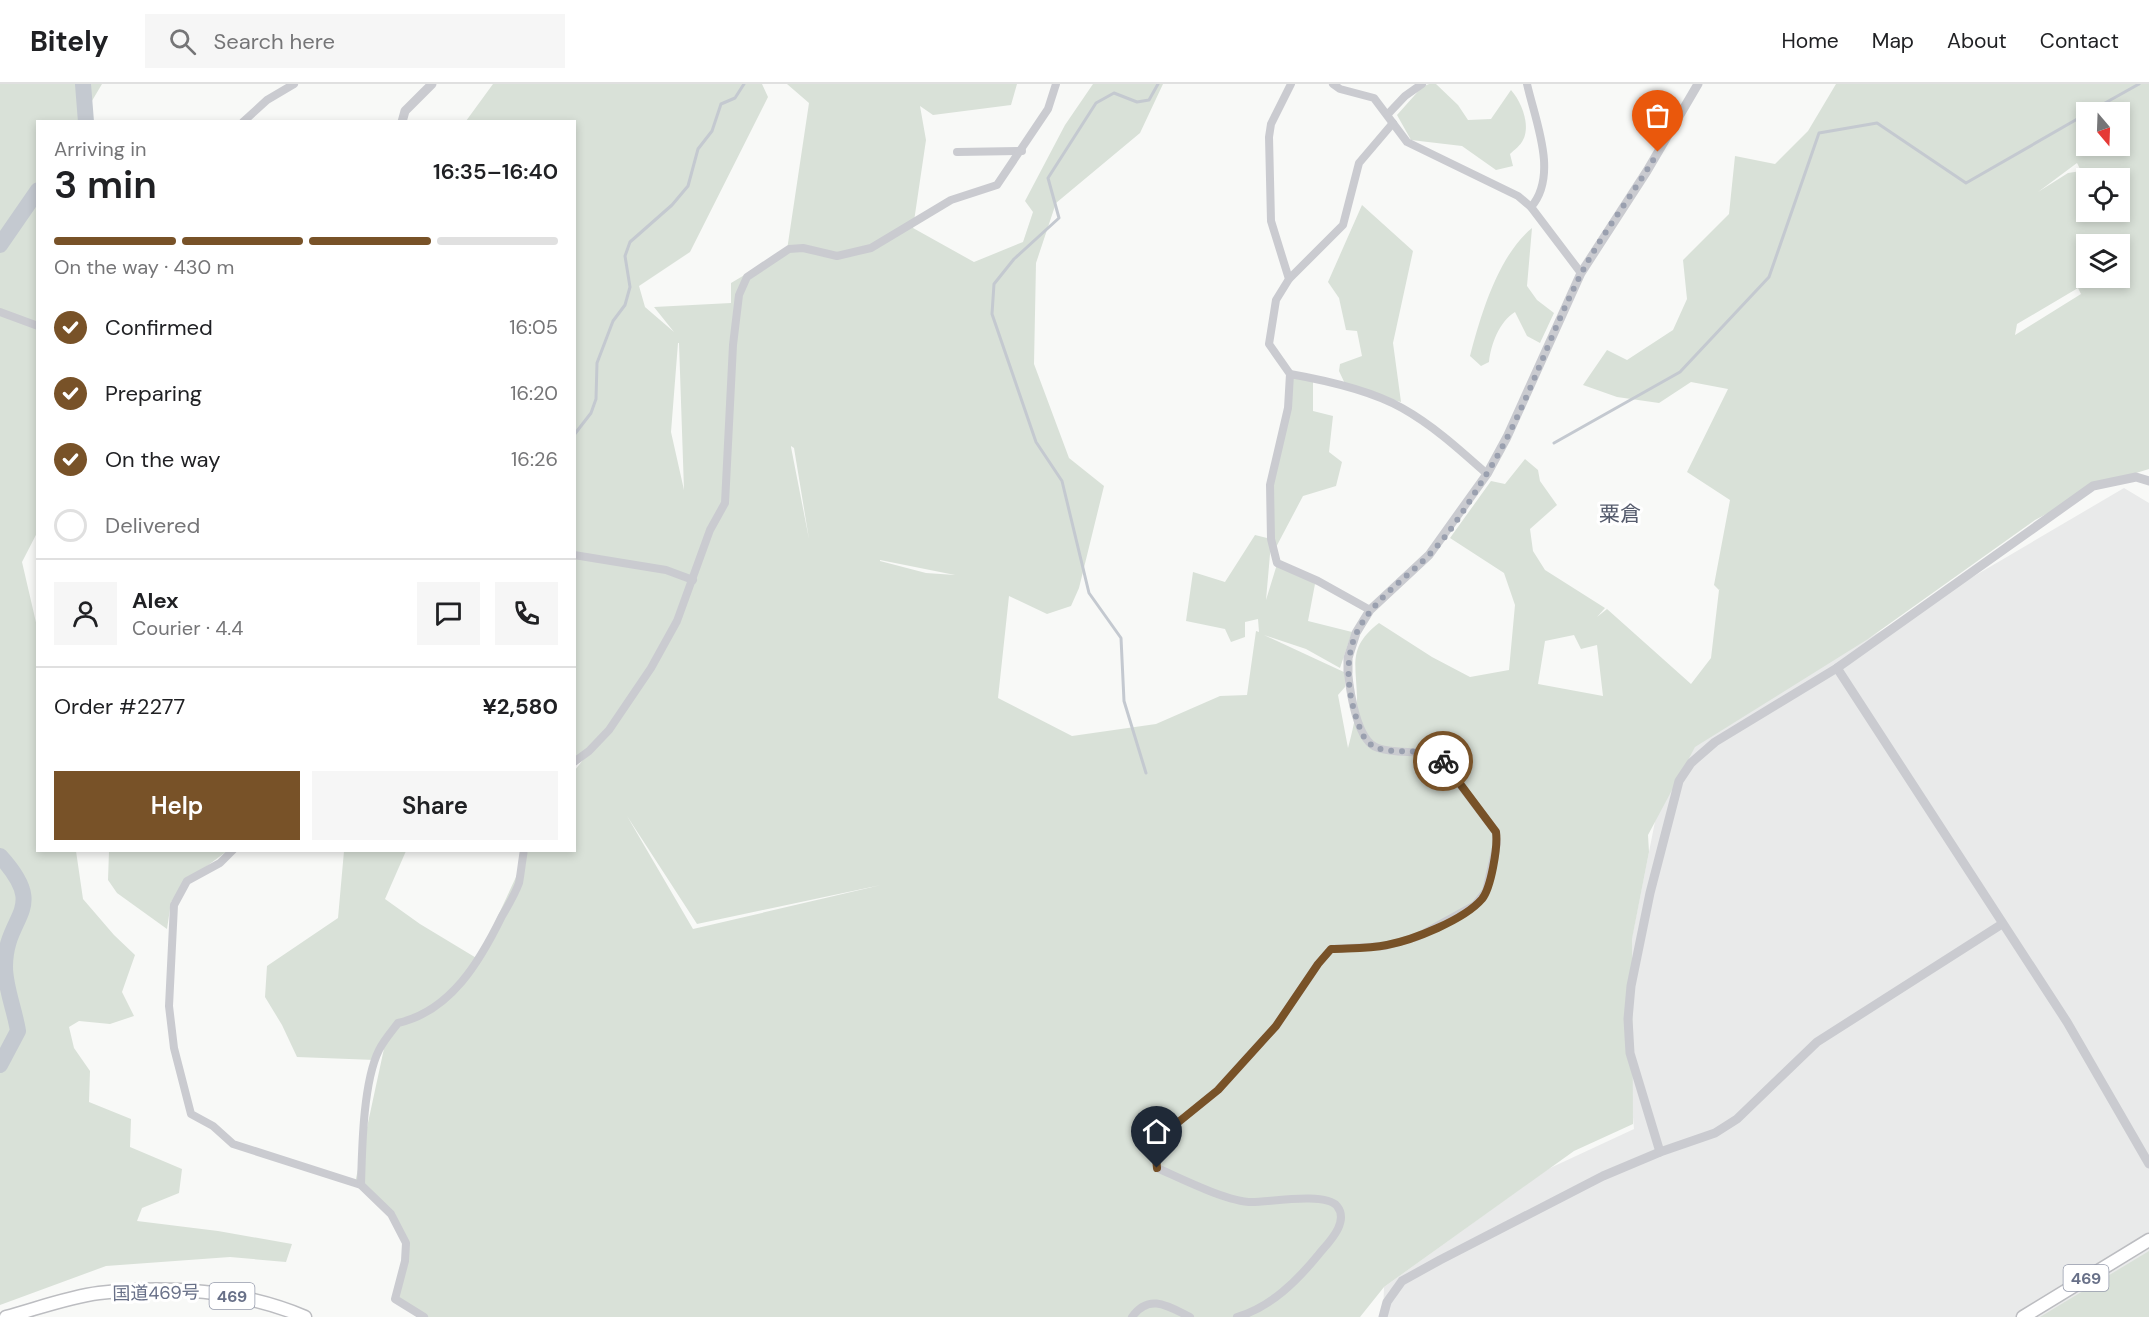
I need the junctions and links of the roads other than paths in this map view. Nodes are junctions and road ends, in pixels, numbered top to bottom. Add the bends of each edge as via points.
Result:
1 (294, 84) edge
2 (432, 84) edge
3 (1056, 84) edge
4 (1291, 84) edge
5 (1333, 84) edge
6 (1422, 84) edge
7 (1527, 84) edge
8 (1698, 84) edge
9 (1388, 114) junction
10 (245, 120) edge
11 (403, 120) edge
12 (1393, 123) junction
13 (1022, 151) junction
14 (957, 152) dead end
15 (1531, 207) junction
16 (1581, 273) junction
17 (1288, 279) junction
18 (0, 312) edge
19 (36, 325) edge
20 (1290, 374) junction
21 (1486, 474) junction
22 (2149, 481) edge
23 (576, 555) edge
24 (693, 580) junction
25 (1370, 610) junction
26 (1837, 668) junction
27 (1348, 672) joint
28 (576, 761) edge
29 (231, 852) edge
30 (524, 852) edge
31 (2002, 924) junction
32 (1660, 1152) junction
33 (2149, 1164) edge
34 (361, 1185) junction
35 (2149, 1240) edge
36 (6, 1317) edge
37 (305, 1317) edge
38 (424, 1317) edge
39 (1132, 1317) edge
40 (1190, 1317) edge
41 (1237, 1317) edge
42 (1383, 1317) edge
43 (2023, 1317) edge

1 - 10 street via 267,100
2 - 11 street via 405,111
3 - 13 street via 1048,109
4 - 17 street via 1271,124 1268,166 1271,221
5 - 9 street via 1374,99
6 - 9 street
7 - 15 street via 1544,145 1540,197
8 - 16 street
9 - 12 street
12 - 15 street via 1407,141 1518,196
12 - 17 street via 1359,163 1343,225
13 - 14 street
13 - 24 street via 998,185 951,200 871,248 837,256 803,248 789,249 747,277 739,294 733,345 725,502 710,530
15 - 16 street
16 - 21 street via 1507,437
17 - 20 street via 1276,300 1269,344
18 - 19 street
20 - 21 street via 1315,378 1400,406 1440,433
20 - 25 street via 1288,408 1270,485 1271,540 1277,563
21 - 25 street via 1429,555
22 - 26 street via 2136,477 2093,486
23 - 24 street via 666,570
24 - 28 street via 677,621 651,668 609,730
25 - 27 street via 1356,633
26 - 31 street
26 - 32 street via 1715,742 1691,763 1679,781 1630,986 1628,1019 1630,1053
27 - 41 street via 1362,734 1368,743 1377,748 1439,757 1492,825 1497,843 1486,891 1475,905 1417,937 1385,946 1331,949 1276,1026 1218,1090 1160,1137 1155,1147 1157,1168 1195,1185 1248,1202 1329,1201 1340,1212 1335,1234 1301,1276 1263,1307
29 - 34 street via 188,881 179,892 173,914 169,1006 174,1048 191,1114 213,1126 233,1144
30 - 34 street via 518,885 469,974 435,1008 416,1019 398,1023 380,1048 369,1094
31 - 32 street via 1817,1042 1737,1119 1715,1133
31 - 33 street via 2067,1022
32 - 42 street via 1603,1176 1402,1281 1387,1302
34 - 38 street via 391,1214 406,1244 395,1299
35 - 43 highway, 469
36 - 37 highway, 国道469号 / 469 via 98,1293 204,1291 286,1309
39 - 40 street via 1145,1303 1154,1301

